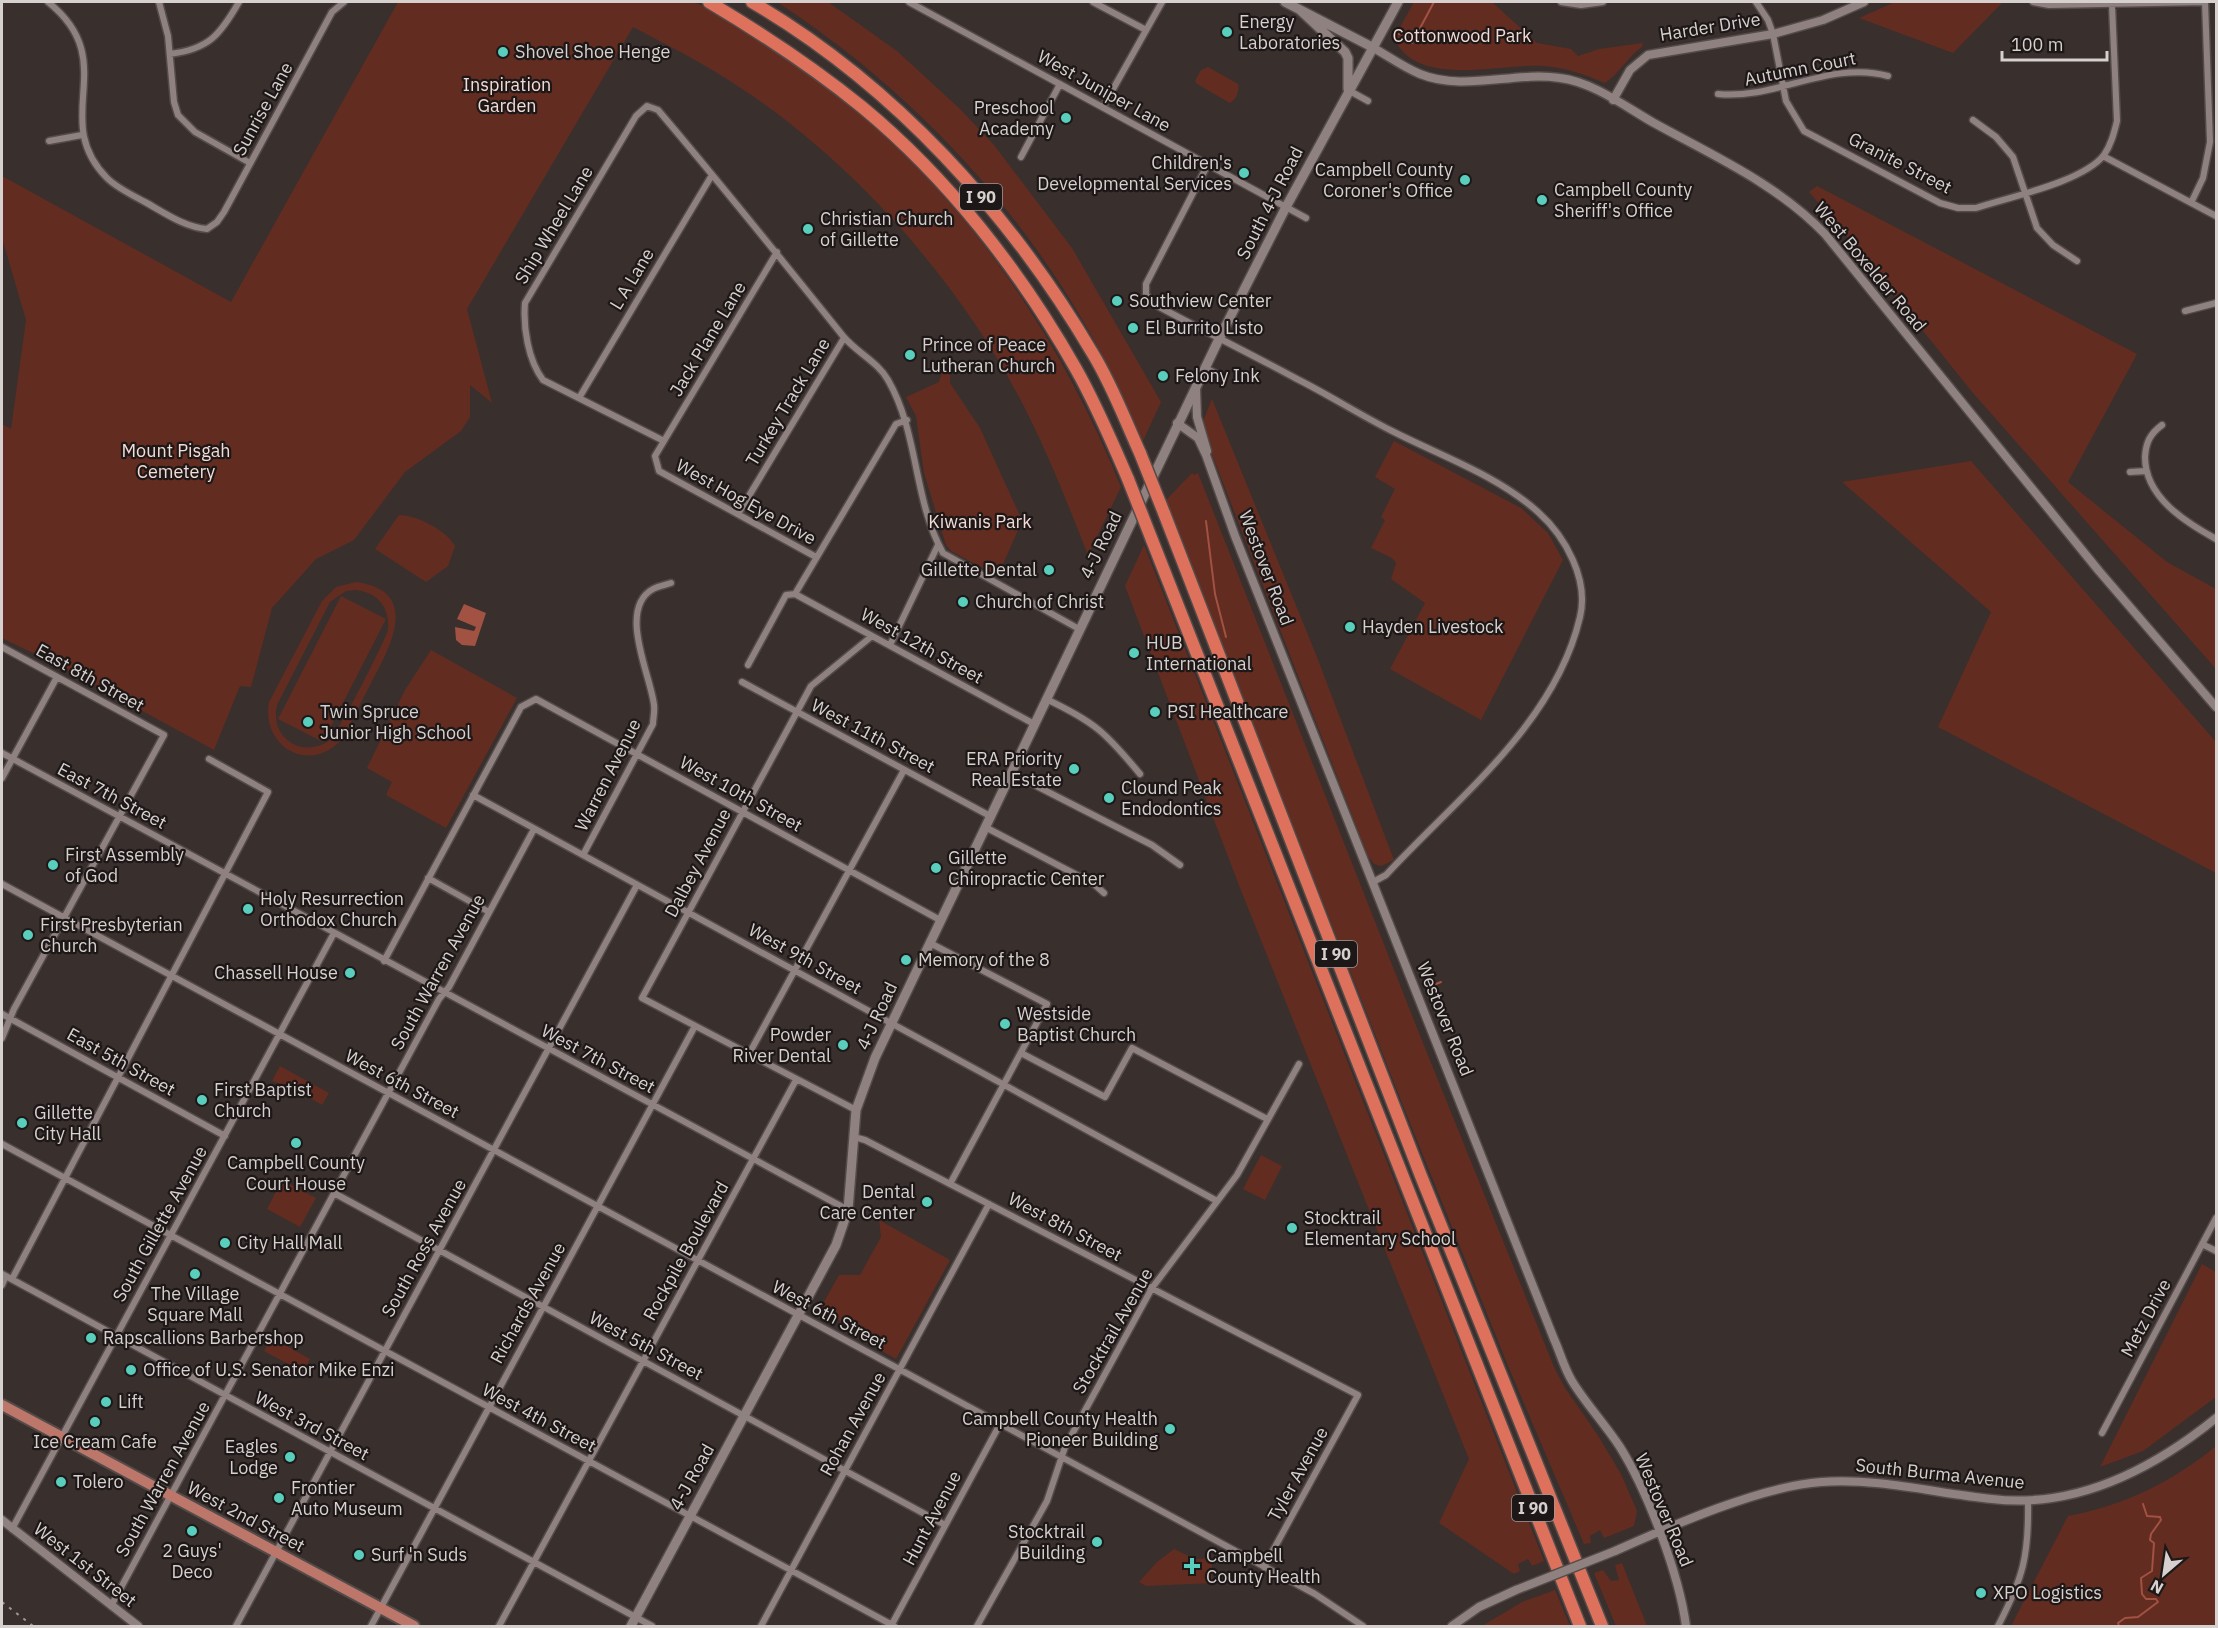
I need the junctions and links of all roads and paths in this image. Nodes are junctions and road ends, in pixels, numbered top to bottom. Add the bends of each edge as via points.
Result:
1 (48, 2) edge
2 (159, 2) edge
3 (239, 2) edge
4 (344, 2) edge
5 (698, 2) edge
6 (709, 2) edge
7 (752, 2) edge
8 (765, 2) edge
9 (909, 2) edge
10 (1093, 2) edge
11 (1162, 2) edge
12 (1285, 2) edge
13 (1398, 2) edge
14 (1562, 2) edge
15 (1602, 2) edge
16 (1756, 2) edge
17 (1864, 2) edge
18 (2032, 2) edge
19 (2205, 2) edge
20 (2112, 5) junction
21 (1300, 10) junction
22 (1146, 30) junction
23 (1773, 34) junction
24 (1372, 47) junction
25 (170, 54) junction
26 (789, 54) junction
27 (1888, 76) dead end
28 (1060, 84) junction
29 (1783, 84) junction
30 (1348, 90) junction
31 (1718, 94) dead end
32 (1613, 100) junction
33 (1368, 101) dead end
34 (1103, 107) junction
35 (1973, 120) dead end
36 (921, 132) junction
37 (82, 135) junction
38 (50, 141) dead end
39 (2103, 156) junction
40 (1021, 157) dead end
41 (250, 163) junction
42 (1208, 164) junction
43 (712, 175) junction
44 (2024, 193) junction
45 (2191, 203) junction
46 (1286, 207) junction
47 (2217, 216) edge
48 (1306, 218) dead end
49 (777, 252) junction
50 (2077, 261) dead end
51 (2217, 303) edge
52 (2185, 311) dead end
53 (844, 338) junction
54 (1219, 339) junction
55 (1205, 368) junction
56 (1223, 377) dead end
57 (1196, 387) junction
58 (579, 398) junction
59 (907, 420) junction
60 (1178, 423) junction
61 (2162, 425) dead end
62 (664, 441) junction
63 (1206, 455) junction
64 (2146, 471) junction
65 (2130, 472) dead end
66 (738, 514) junction
67 (2217, 539) edge
68 (938, 545) junction
69 (816, 557) junction
70 (671, 583) dead end
71 (795, 594) junction
72 (1079, 628) junction
73 (872, 636) junction
74 (890, 645) junction
75 (2, 647) edge
76 (748, 665) dead end
77 (57, 677) junction
78 (742, 682) dead end
79 (1046, 699) junction
80 (2217, 707) edge
81 (797, 711) junction
82 (1035, 724) junction
83 (2, 753) edge
84 (637, 755) junction
85 (12, 759) junction
86 (209, 759) dead end
87 (904, 770) junction
88 (1011, 773) junction
89 (1140, 774) dead end
90 (2, 778) edge
91 (473, 795) junction
92 (742, 812) junction
93 (118, 816) junction
94 (990, 816) junction
95 (985, 827) junction
96 (534, 829) junction
97 (583, 855) junction
98 (1180, 865) dead end
99 (849, 870) junction
100 (224, 874) junction
101 (428, 878) junction
102 (1373, 882) junction
103 (2, 884) edge
104 (638, 885) junction
105 (1104, 893) dead end
106 (489, 912) junction
107 (689, 913) junction
108 (64, 917) junction
109 (940, 920) junction
110 (334, 933) junction
111 (930, 943) junction
112 (384, 961) junction
113 (794, 971) junction
114 (170, 976) junction
115 (444, 993) junction
116 (2, 1014) edge
117 (10, 1018) junction
118 (892, 1024) junction
119 (695, 1026) junction
120 (279, 1034) junction
121 (2, 1038) edge
122 (549, 1050) junction
123 (1021, 1053) junction
124 (749, 1054) junction
125 (1299, 1064) dead end
126 (117, 1077) junction
127 (796, 1080) junction
128 (1004, 1085) junction
129 (387, 1093) junction
130 (652, 1106) junction
131 (856, 1110) junction
132 (1267, 1119) junction
133 (225, 1136) junction
134 (854, 1137) junction
135 (2, 1144) edge
136 (494, 1151) junction
137 (753, 1160) junction
138 (64, 1178) junction
139 (950, 1184) junction
140 (333, 1193) junction
141 (1217, 1201) junction
142 (989, 1204) junction
143 (598, 1207) junction
144 (848, 1210) junction
145 (2217, 1218) edge
146 (170, 1235) junction
147 (2202, 1244) junction
148 (440, 1251) junction
149 (2217, 1251) edge
150 (699, 1261) junction
151 (6, 1277) edge
152 (2, 1285) edge
153 (1152, 1288) junction
154 (279, 1294) junction
155 (544, 1307) junction
156 (799, 1315) junction
157 (116, 1336) junction
158 (385, 1351) junction
159 (644, 1361) junction
160 (900, 1370) junction
161 (1358, 1395) joint
162 (225, 1396) junction
163 (2, 1405) edge
164 (489, 1407) junction
165 (744, 1416) junction
166 (2217, 1418) edge
167 (1000, 1424) junction
168 (2103, 1433) dead end
169 (62, 1437) junction
170 (329, 1453) junction
171 (1062, 1458) junction
172 (590, 1462) junction
173 (844, 1470) junction
174 (170, 1495) junction
175 (2028, 1501) junction
176 (434, 1508) junction
177 (690, 1516) junction
178 (2, 1520) edge
179 (945, 1525) junction
180 (12, 1529) junction
181 (1659, 1532) junction
182 (276, 1553) junction
183 (534, 1562) junction
184 (1264, 1567) junction
185 (791, 1571) junction
186 (111, 1606) junction
187 (380, 1608) junction
188 (633, 1622) edge
189 (138, 1626) edge
190 (236, 1626) edge
191 (371, 1626) edge
192 (414, 1626) edge
193 (499, 1626) edge
194 (652, 1626) edge
195 (760, 1626) edge
196 (892, 1626) edge
197 (977, 1626) edge
198 (1363, 1626) edge
199 (1452, 1626) edge
200 (1580, 1626) edge
201 (1602, 1626) edge
202 (1686, 1626) edge
203 (1998, 1626) edge

1 - 37 street via 73,27 84,55
2 - 25 street
3 - 25 street via 216,37 202,46
4 - 41 street, Sunrise Lane via 332,12
5 - 26 highway, I 90
6 - 26 highway, I 90
7 - 36 highway, I 90 via 849,69
8 - 36 highway, I 90 via 861,71
9 - 28 street, West Juniper Lane
10 - 22 street
11 - 22 street
12 - 21 main road
13 - 24 main road, South 4-J Road
14 - 15 street
16 - 23 street, Granite Street
17 - 23 street, Harder Drive via 1823,20
18 - 20 street
19 - 20 street
19 - 45 street via 2210,142 2203,178
20 - 39 street, Granite Street via 2117,121 2114,138
21 - 24 main road
21 - 30 main road via 1345,52
22 - 34 street
23 - 29 street, Granite Street
23 - 32 street, Harder Drive via 1648,55 1630,70
24 - 30 main road, South 4-J Road
24 - 32 street, West Boxelder Road via 1420,74 1441,79 1563,78
25 - 41 street via 174,102 185,124
26 - 200 highway, I 90, bridge via 861,106 898,140 986,236 1077,370 1128,479
27 - 29 street, Autumn Court via 1850,71
28 - 34 street, West Juniper Lane
28 - 40 street
29 - 31 street, Autumn Court via 1738,96
29 - 44 street, Granite Street via 1790,108 1804,131 1940,203 1976,207
30 - 33 street
30 - 46 main road, South 4-J Road
32 - 80 street, West Boxelder Road via 1770,188 1808,216 2099,571
34 - 42 street, West Juniper Lane
35 - 44 street via 2007,148
36 - 201 highway, I 90, bridge via 977,192 1057,296 1095,356 1140,453 1421,1176
37 - 38 street
37 - 41 street, Sunrise Lane via 95,164 115,184 186,225 207,229 224,212
39 - 44 street, Granite Street via 2084,173
39 - 45 street
42 - 46 street, West Juniper Lane
42 - 54 street via 1146,284 1146,294 1152,303
43 - 49 street
43 - 58 street, L A Lane
43 - 58 street, Ship Wheel Lane via 658,110 647,106 636,116 525,303 524,319 536,371 543,380
44 - 50 street via 2037,228
45 - 47 street
46 - 48 street, West Juniper Lane
46 - 54 main road, South 4-J Road
49 - 53 street
49 - 62 street, Jack Plane Lane
51 - 52 street
53 - 59 street via 887,378
53 - 66 street, Turkey Track Lane
54 - 55 main road, South 4-J Road
54 - 102 street via 1518,496 1540,513 1563,542 1583,592 1575,636 1538,709 1484,773 1386,875
55 - 56 street
55 - 57 main road, South 4-J Road
57 - 60 main road, South 4-J Road
57 - 63 street via 1197,417 1208,447
58 - 62 street
59 - 68 street via 919,483
59 - 69 street via 896,424
60 - 63 street, Westover Road via 1198,438
60 - 72 main road, 4-J Road
61 - 64 street via 2151,433
62 - 66 street, West Hog Eye Drive via 655,456 659,471
63 - 102 street, Westover Road
64 - 65 street
64 - 67 street via 2159,497
66 - 69 street, West Hog Eye Drive
68 - 72 street via 949,558
68 - 74 street
69 - 71 street
70 - 84 street, Warren Avenue via 646,594 638,611 638,641 654,706 653,724
71 - 73 street, West 12th Street
71 - 76 street via 786,595
72 - 79 main road, 4-J Road
73 - 74 street, West 12th Street
73 - 81 street, Dalbey Avenue via 811,686
74 - 82 street, West 12th Street
75 - 77 street, East 8th Street
77 - 85 street
77 - 93 street, East 8th Street via 164,735
78 - 81 street, West 11th Street
79 - 82 main road, 4-J Road
79 - 89 street via 1094,724
81 - 87 street, West 11th Street
81 - 92 street, Dalbey Avenue
82 - 88 main road, 4-J Road
83 - 85 street, East 7th Street
84 - 91 street, West 10th Street via 536,699 521,706
84 - 92 street, West 10th Street
84 - 97 street, Warren Avenue
85 - 90 street
85 - 93 street, East 7th Street
86 - 100 street via 268,792
87 - 94 street, West 11th Street
87 - 99 street
88 - 94 main road, 4-J Road
88 - 98 street via 1152,845
91 - 96 street, West 9th Street
91 - 101 street
92 - 99 street, West 10th Street
92 - 107 street, Dalbey Avenue
93 - 100 street, East 7th Street
93 - 108 street
94 - 95 main road, 4-J Road
95 - 105 street via 1094,884
95 - 109 main road, 4-J Road
96 - 97 street, West 9th Street
96 - 106 street, South Warren Avenue
97 - 104 street, West 9th Street
99 - 109 street, West 10th Street
99 - 113 street
100 - 110 street, East 7th Street
100 - 114 street
101 - 106 street
101 - 112 street
102 - 181 street, Westover Road via 1571,1379 1620,1447
103 - 108 street, West 6th Street
104 - 107 street, West 9th Street
104 - 122 street, South Ross Avenue
106 - 115 street, South Warren Avenue
107 - 113 street, West 9th Street
107 - 119 street, Dalbey Avenue via 642,998
108 - 114 street, West 6th Street
108 - 117 street
109 - 111 main road, 4-J Road
110 - 112 street, West 7th Street
110 - 120 street, South Gillette Avenue
111 - 118 main road, 4-J Road
111 - 123 street via 1047,1004
112 - 115 street, West 7th Street
113 - 118 street, West 9th Street
113 - 124 street
114 - 120 street, West 6th Street
114 - 126 street
115 - 122 street, West 7th Street
115 - 129 street, South Warren Avenue
116 - 117 street, East 5th Street
117 - 121 street
117 - 126 street, East 5th Street
118 - 128 street, West 9th Street
118 - 131 main road, 4-J Road
119 - 124 street
119 - 130 street, Richards Avenue
120 - 129 street, West 6th Street
120 - 133 street, South Gillette Avenue
122 - 130 street, West 7th Street
122 - 136 street, South Ross Avenue
123 - 128 street
123 - 132 street via 1105,1097 1132,1048
124 - 127 street
125 - 132 street, Stocktrail Avenue
126 - 133 street, East 5th Street
126 - 138 street
127 - 131 street
127 - 137 street, Rockpile Boulevard
128 - 139 street
128 - 141 street, West 9th Street
129 - 136 street, West 6th Street
129 - 140 street, South Warren Avenue
130 - 137 street, West 7th Street
130 - 143 street, Richards Avenue
131 - 134 main road, 4-J Road
132 - 141 street, Stocktrail Avenue via 1237,1175
133 - 146 street, South Gillette Avenue
134 - 139 street, West 8th Street
134 - 144 main road, 4-J Road
135 - 138 street, West 4th Street
136 - 143 street, West 6th Street
136 - 148 street, South Ross Avenue
137 - 144 street, West 7th Street
137 - 150 street, Rockpile Boulevard
138 - 146 street, West 4th Street
138 - 151 street
139 - 142 street, West 8th Street
140 - 148 street, West 5th Street
140 - 154 street, South Warren Avenue
141 - 153 street, Stocktrail Avenue
142 - 153 street, West 8th Street
142 - 160 street, Rohan Avenue
143 - 150 street, West 6th Street
143 - 155 street, Richards Avenue
144 - 156 main road, 4-J Road via 836,1245
145 - 147 street, Metz Drive
146 - 154 street, West 4th Street
146 - 157 street, South Gillette Avenue
147 - 149 street
147 - 168 street, Metz Drive
148 - 155 street, West 5th Street
148 - 158 street, South Ross Avenue
150 - 156 street, West 6th Street
150 - 159 street, Rockpile Boulevard
151 - 152 street
151 - 157 street, West 3rd Street
153 - 161 street, West 8th Street
153 - 171 street, Stocktrail Avenue
154 - 158 street, West 4th Street
154 - 162 street, South Warren Avenue
155 - 159 street, West 5th Street
155 - 164 street, Richards Avenue
156 - 160 street, West 6th Street
156 - 165 main road, 4-J Road
157 - 162 street, West 3rd Street
157 - 169 street, South Gillette Avenue
158 - 164 street, West 4th Street
158 - 170 street, South Ross Avenue
159 - 165 street, West 5th Street
159 - 172 street, Rockpile Boulevard
160 - 167 street, West 6th Street
160 - 173 street, Rohan Avenue
161 - 184 street, Tyler Avenue
162 - 170 street, West 3rd Street
162 - 174 street, South Warren Avenue
163 - 169 main road, West 2nd Street
164 - 172 street, West 4th Street
164 - 176 street, Richards Avenue
165 - 173 street, West 5th Street
165 - 177 main road, 4-J Road
166 - 175 street, South Burma Avenue via 2161,1458 2120,1479 2066,1496
167 - 171 street, West 6th Street
167 - 179 street, Hunt Avenue
169 - 174 main road, West 2nd Street
169 - 180 street, South Gillette Avenue
170 - 176 street, West 3rd Street
170 - 182 street, South Ross Avenue
171 - 184 street, West 6th Street
171 - 197 street, Stocktrail Avenue via 1047,1501
172 - 177 street, West 4th Street
172 - 183 street, Rockpile Boulevard
173 - 179 street, West 5th Street
173 - 185 street, Rohan Avenue
174 - 182 main road, West 2nd Street
174 - 186 street, South Warren Avenue
175 - 181 street, South Burma Avenue via 1994,1500 1900,1484 1821,1482 1752,1497
175 - 203 street via 2024,1569
176 - 183 street, West 3rd Street
176 - 187 street, Richards Avenue
177 - 185 street, West 4th Street
177 - 188 main road, 4-J Road
178 - 180 street, West 1st Street
179 - 196 street, Hunt Avenue
180 - 186 street, West 1st Street
181 - 199 street, South Burma Avenue, bridge via 1516,1590 1479,1607
181 - 202 street, Westover Road via 1678,1586
182 - 187 main road, West 2nd Street
182 - 190 street, South Ross Avenue
183 - 188 street, West 3rd Street
183 - 193 street, Rockpile Boulevard
184 - 198 street, West 6th Street
185 - 195 street, Rohan Avenue
185 - 196 street, West 4th Street
186 - 189 street, West 1st Street
187 - 191 street, Richards Avenue
187 - 192 main road, West 2nd Street
188 - 194 street, West 3rd Street

